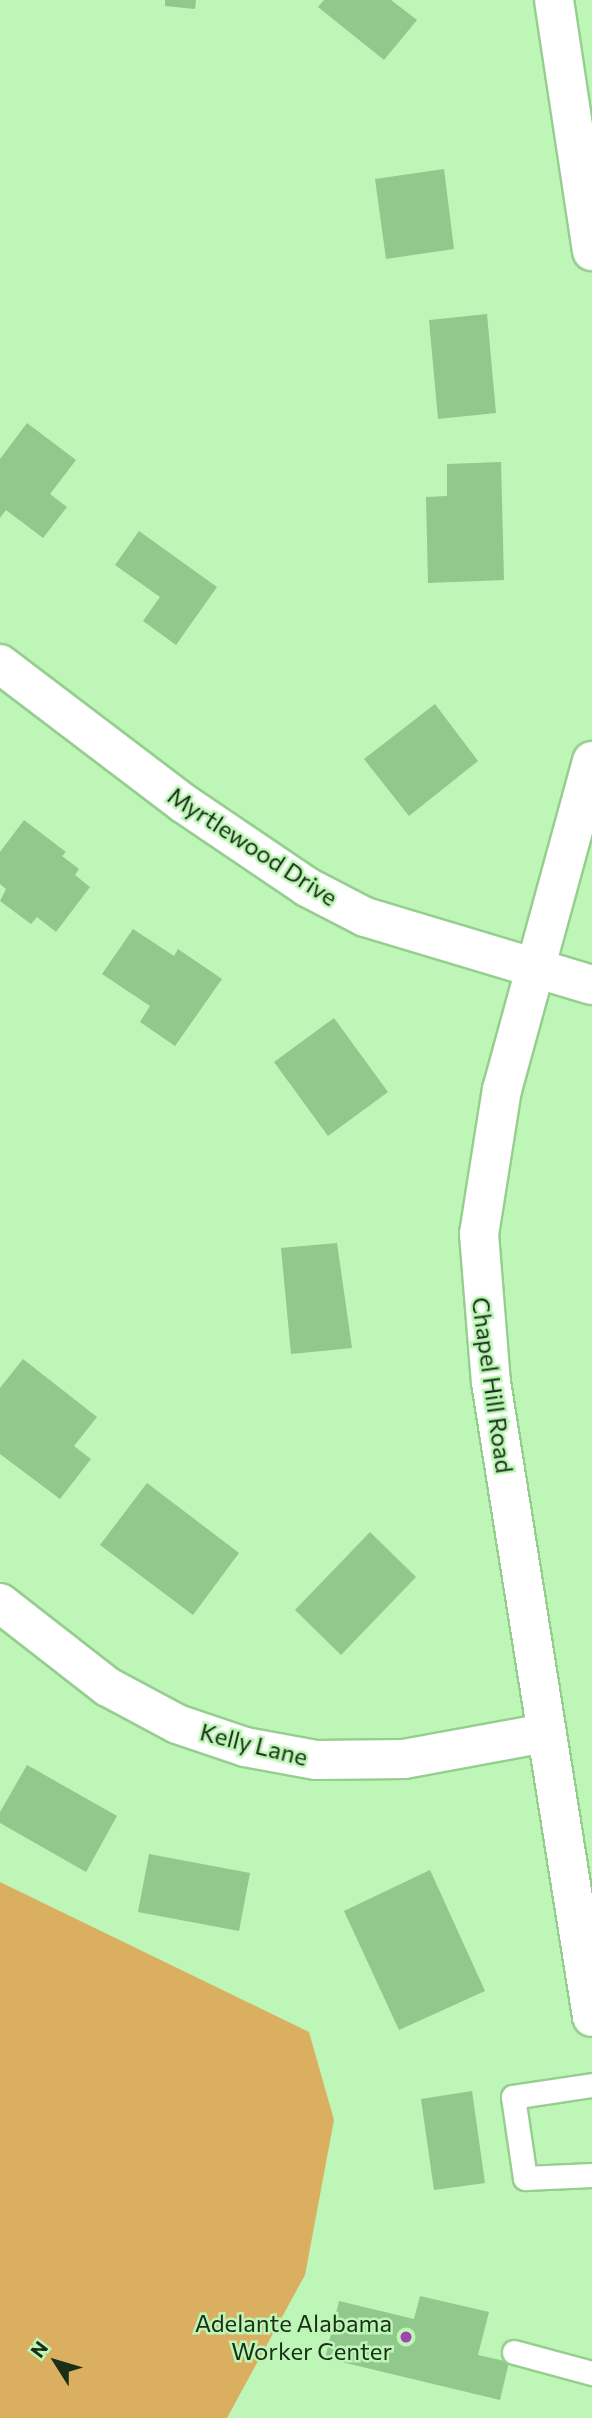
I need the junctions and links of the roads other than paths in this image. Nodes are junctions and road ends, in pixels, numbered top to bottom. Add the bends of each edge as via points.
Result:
1 (554, 0) edge
2 (592, 251) edge
3 (0, 664) edge
4 (592, 761) edge
5 (536, 967) junction
6 (592, 985) edge
7 (0, 1603) edge
8 (545, 1733) junction
9 (592, 2017) edge
10 (592, 2085) edge
11 (592, 2175) edge
12 (514, 2352) dead end
13 (592, 2373) edge

1 - 2 street
3 - 5 street, Myrtlewood Drive via 184,803 307,887 365,917
4 - 5 street, Chapel Hill Road
5 - 6 street, Myrtlewood Drive
5 - 8 street, Chapel Hill Road via 502,1089 479,1234 491,1382
7 - 8 street, Kelly Lane via 108,1687 177,1724 245,1747 316,1760 404,1759
8 - 9 street, Chapel Hill Road
10 - 11 lane via 513,2097 524,2178
12 - 13 lane

